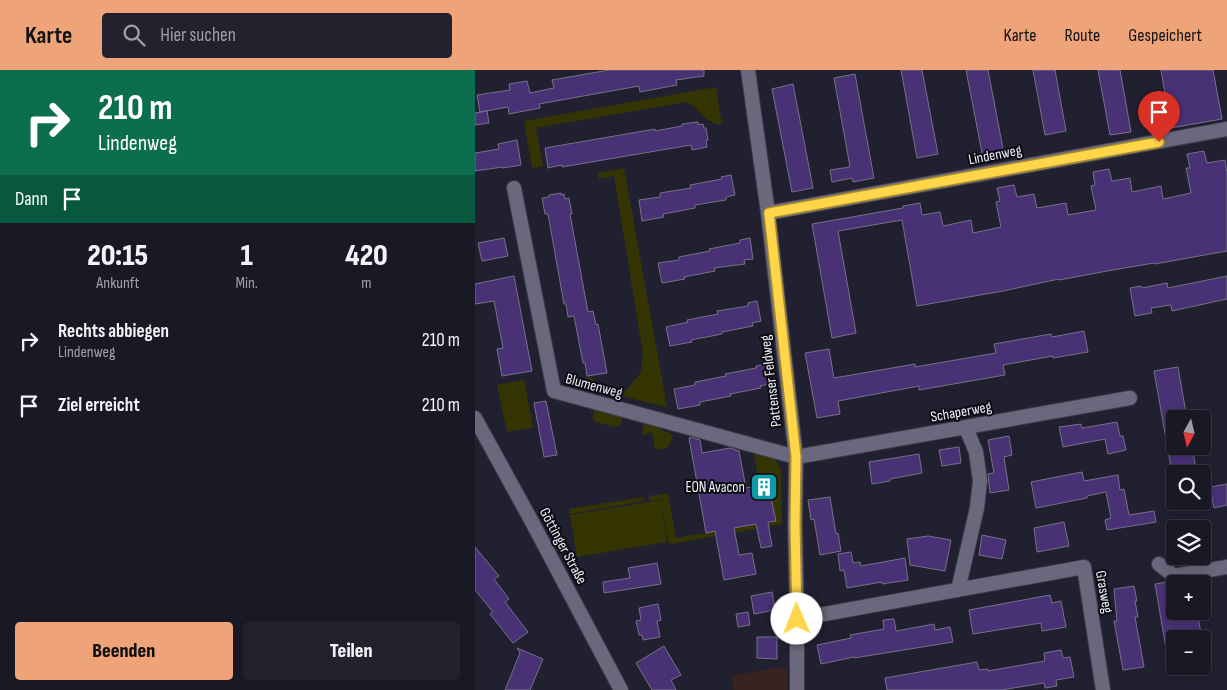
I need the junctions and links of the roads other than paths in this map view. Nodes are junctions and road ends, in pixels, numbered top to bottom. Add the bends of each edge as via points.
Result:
1 (748, 70) edge
2 (1227, 129) edge
3 (514, 188) dead end
4 (769, 213) junction
5 (1130, 398) dead end
6 (475, 418) edge
7 (966, 428) junction
8 (796, 457) junction
9 (1159, 564) dead end
10 (1227, 567) edge
11 (958, 590) junction
12 (797, 619) junction
13 (621, 690) edge
14 (797, 690) edge
15 (1103, 690) edge

1 - 4 street, Pattenser Feldweg
2 - 4 street, Lindenweg
3 - 8 street, Blumenweg via 554,391
4 - 8 street, Pattenser Feldweg
5 - 7 street, Schaperweg
6 - 13 street, Göttinger Straße
7 - 8 street, Schaperweg
7 - 11 street via 976,452 980,482
8 - 12 street, Pattenser Feldweg
9 - 10 street via 1174,576
11 - 12 street, Grasweg
11 - 15 street, Grasweg via 1084,567
12 - 14 street, Pattenser Feldweg

